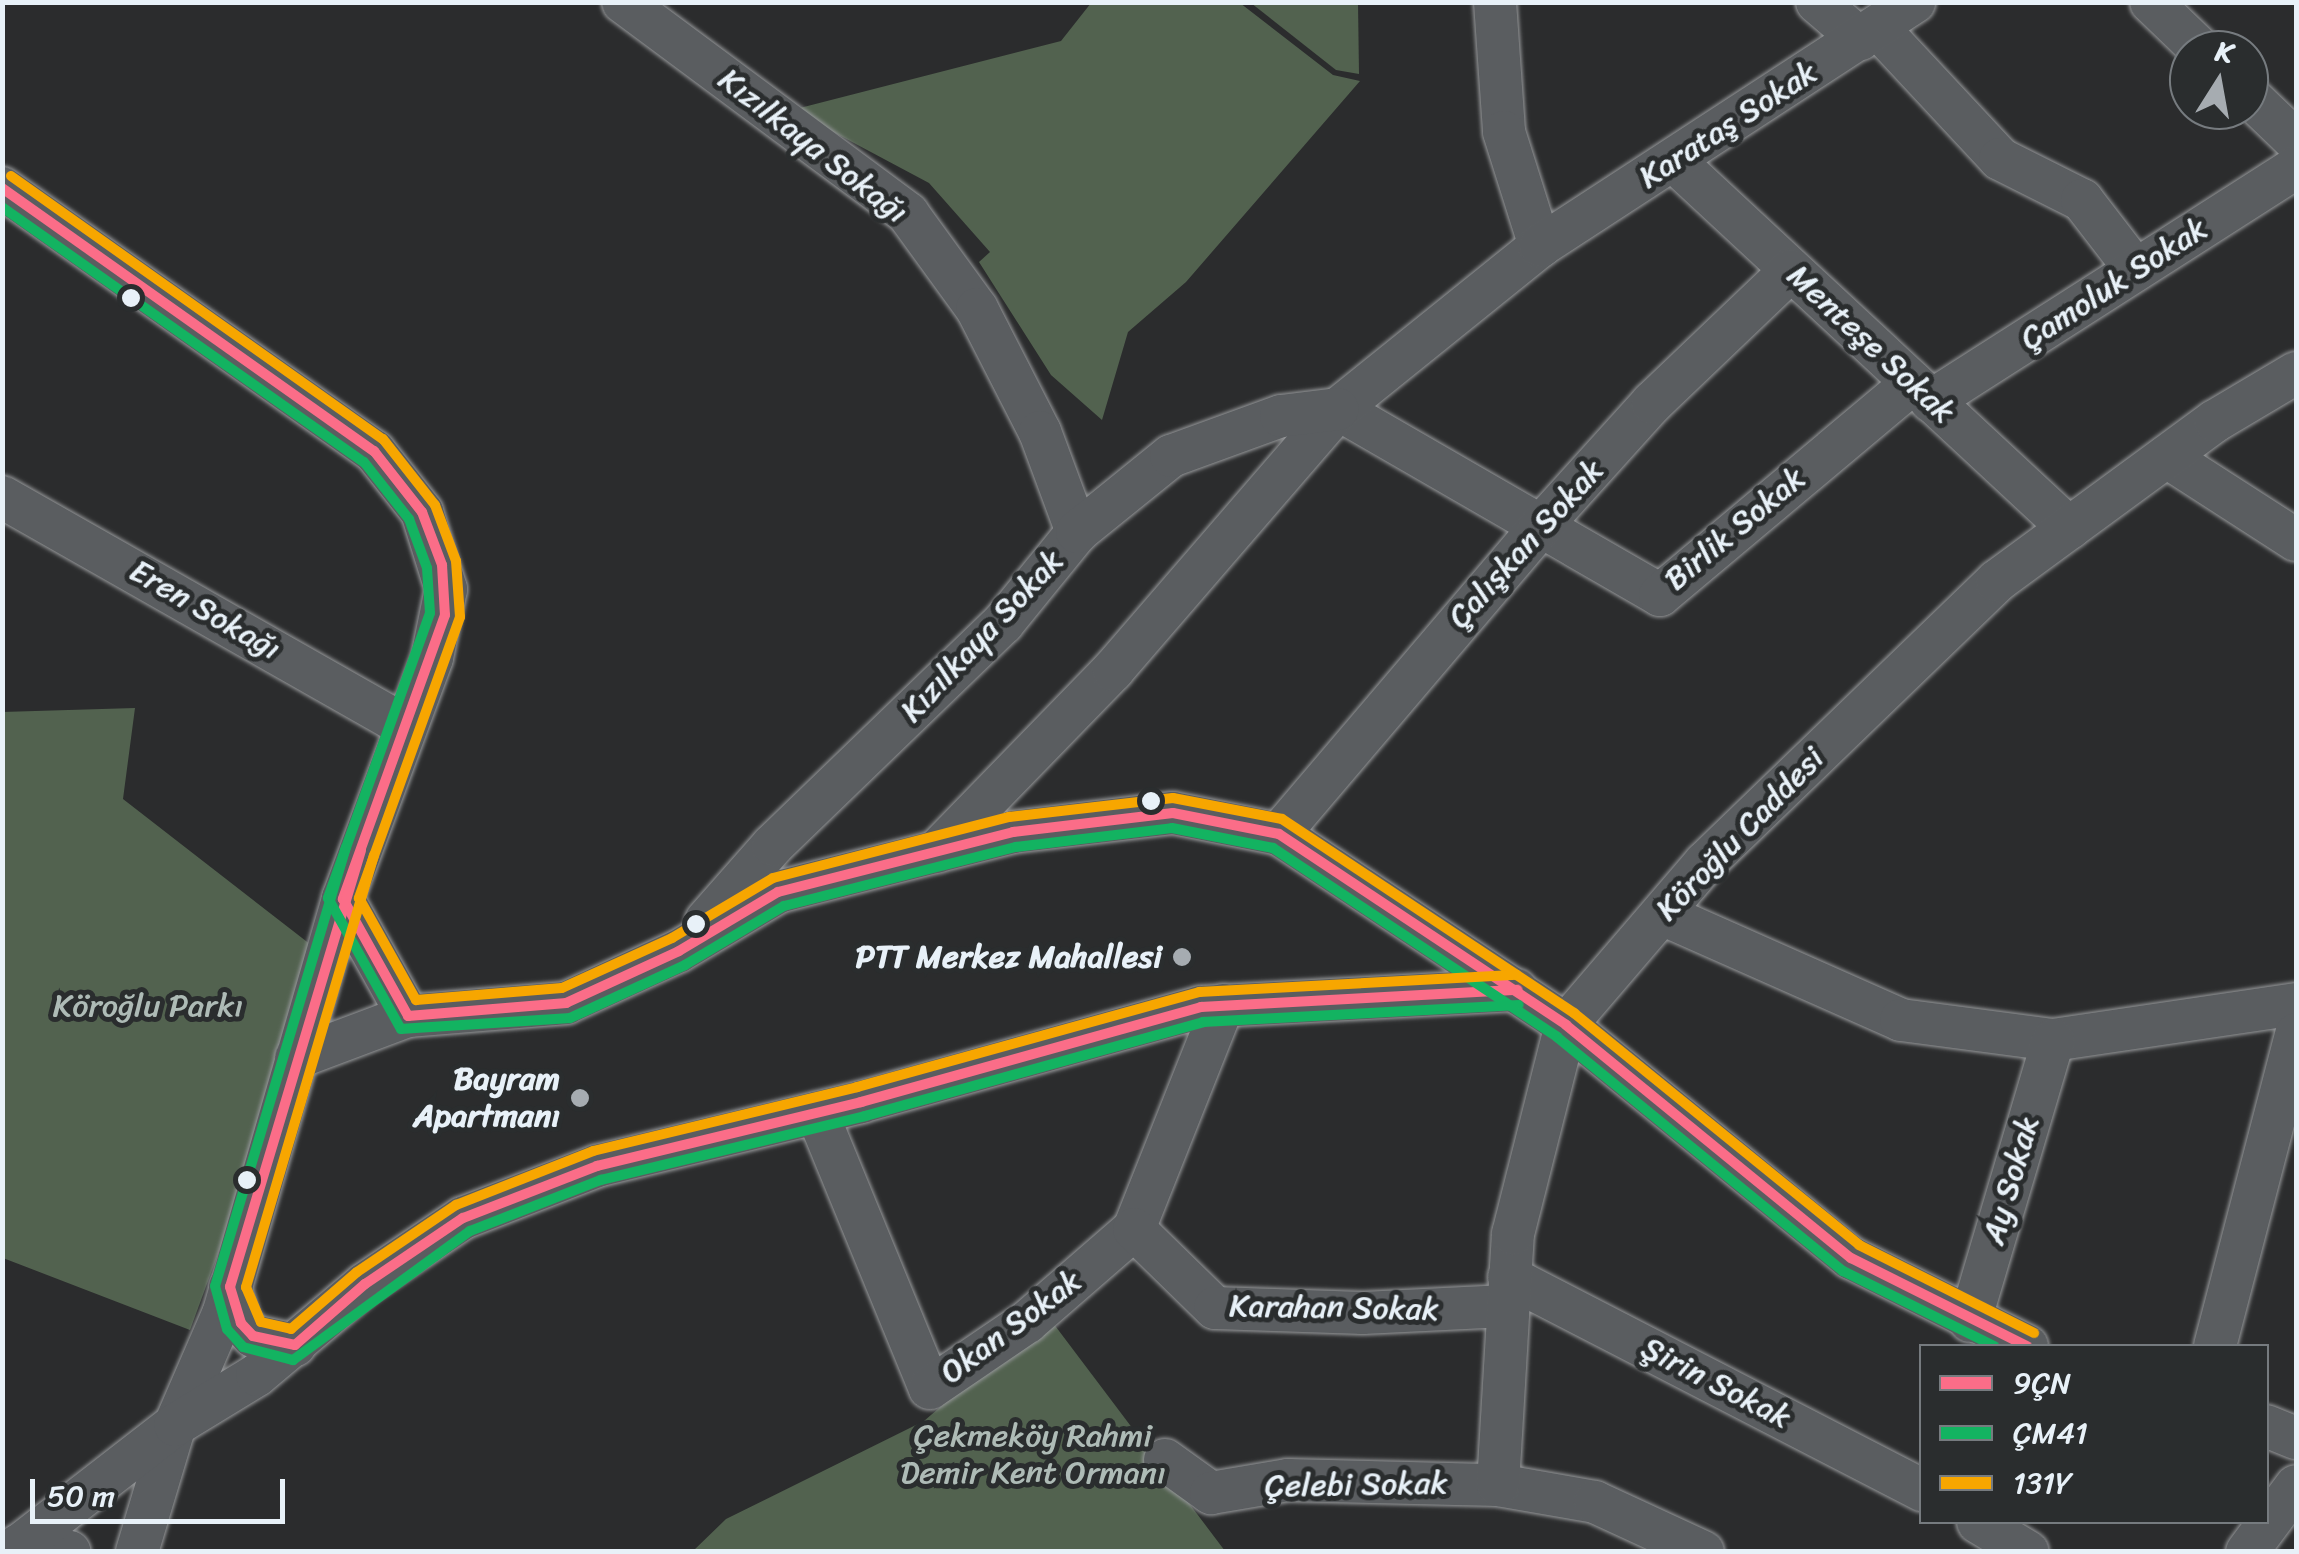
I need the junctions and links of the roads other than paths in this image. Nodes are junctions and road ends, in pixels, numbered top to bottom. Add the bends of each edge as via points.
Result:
1 (624, 2) edge
2 (1495, 2) edge
3 (1817, 2) edge
4 (1914, 2) edge
5 (2151, 2) edge
6 (2180, 30) edge
7 (1869, 33) junction
8 (2269, 116) edge
9 (2296, 142) edge
10 (1673, 160) junction
11 (2296, 168) edge
12 (2, 188) edge
13 (1540, 246) junction
14 (1791, 270) junction
15 (2136, 270) junction
16 (2296, 372) edge
17 (1922, 392) junction
18 (1338, 408) junction
19 (2167, 457) junction
20 (2, 497) edge
21 (1539, 528) junction
22 (2069, 528) junction
23 (1077, 532) junction
24 (2296, 540) edge
25 (405, 726) junction
26 (1279, 834) junction
27 (936, 852) junction
28 (343, 899) junction
29 (1662, 914) junction
30 (680, 951) junction
31 (1518, 990) junction
32 (2296, 1004) edge
33 (1223, 1006) junction
34 (408, 1016) junction
35 (1566, 1026) junction
36 (2296, 1034) edge
37 (2053, 1040) junction
38 (296, 1058) junction
39 (817, 1112) junction
40 (1134, 1229) junction
41 (230, 1287) junction
42 (1507, 1292) junction
43 (1970, 1321) junction
44 (2022, 1344) edge
45 (2215, 1344) edge
46 (295, 1345) junction
47 (174, 1425) junction
48 (2269, 1427) edge
49 (2296, 1438) edge
50 (1165, 1460) dead end
51 (1498, 1486) junction
52 (2296, 1486) edge
53 (1919, 1489) edge
54 (2269, 1522) edge
55 (1981, 1524) edge
56 (2268, 1524) edge
57 (15, 1548) edge
58 (70, 1552) edge
59 (137, 1552) edge
60 (1703, 1552) edge
61 (2028, 1552) edge
62 (2247, 1552) edge

1 - 23 street, Kızılkaya Sokağı via 908,214 977,309 1040,432
2 - 13 street via 1504,132
3 - 7 street
4 - 7 street, Karataş Sokak
5 - 6 street
7 - 10 street, Karataş Sokak
7 - 15 street via 2000,159 2082,200
8 - 9 street
10 - 13 street, Karataş Sokak
10 - 14 street, Menteşe Sokak
11 - 15 street, Çamoluk Sokak
12 - 25 street via 374,451 409,490 446,589 432,658
13 - 18 street
14 - 17 street, Menteşe Sokak
14 - 21 street, Çalışkan Sokak via 1652,403
15 - 17 street, Çamoluk Sokak
16 - 19 street, Köroğlu Caddesi
17 - 21 street, Birlik Sokak via 1660,595
17 - 22 street, Menteşe Sokak
18 - 21 street, Birlik Sokak
18 - 23 street, Kızılkaya Sokak via 1281,416 1172,456
18 - 27 street via 1113,670
19 - 22 street, Köroğlu Caddesi
19 - 24 street
20 - 25 street, Eren Sokağı
21 - 26 street, Çalışkan Sokak
22 - 29 street, Köroğlu Caddesi via 1996,581
23 - 30 street, Kızılkaya Sokak via 1004,622 773,845
25 - 28 street
26 - 27 street via 1173,813 1013,832
26 - 31 street
27 - 30 street via 778,892
28 - 34 street
28 - 38 street
29 - 35 street, Köroğlu Caddesi
29 - 37 street via 1901,1020
30 - 34 street via 566,1003
31 - 33 street
31 - 35 street
32 - 37 street
33 - 39 street
33 - 40 street, Okan Sokak
34 - 38 street
35 - 42 street, Köroğlu Caddesi via 1513,1234
35 - 43 street via 1851,1258
36 - 45 street
37 - 43 street, Ay Sokak
38 - 41 street
39 - 40 street, Okan Sokak via 930,1388 1026,1322
39 - 46 street via 596,1166 463,1218 365,1284
40 - 42 street, Karahan Sokak via 1216,1308 1364,1313
41 - 46 street via 241,1323 253,1336
41 - 47 street
42 - 51 street, Köroğlu Caddesi
42 - 53 street, Şirin Sokak
43 - 44 street
46 - 47 street
47 - 57 street
47 - 59 street
48 - 49 street
50 - 51 street, Çelebi Sokak via 1211,1493 1288,1480
51 - 60 street, Çelebi Sokak via 1595,1502
52 - 54 street
55 - 61 street
56 - 62 street
57 - 58 street

